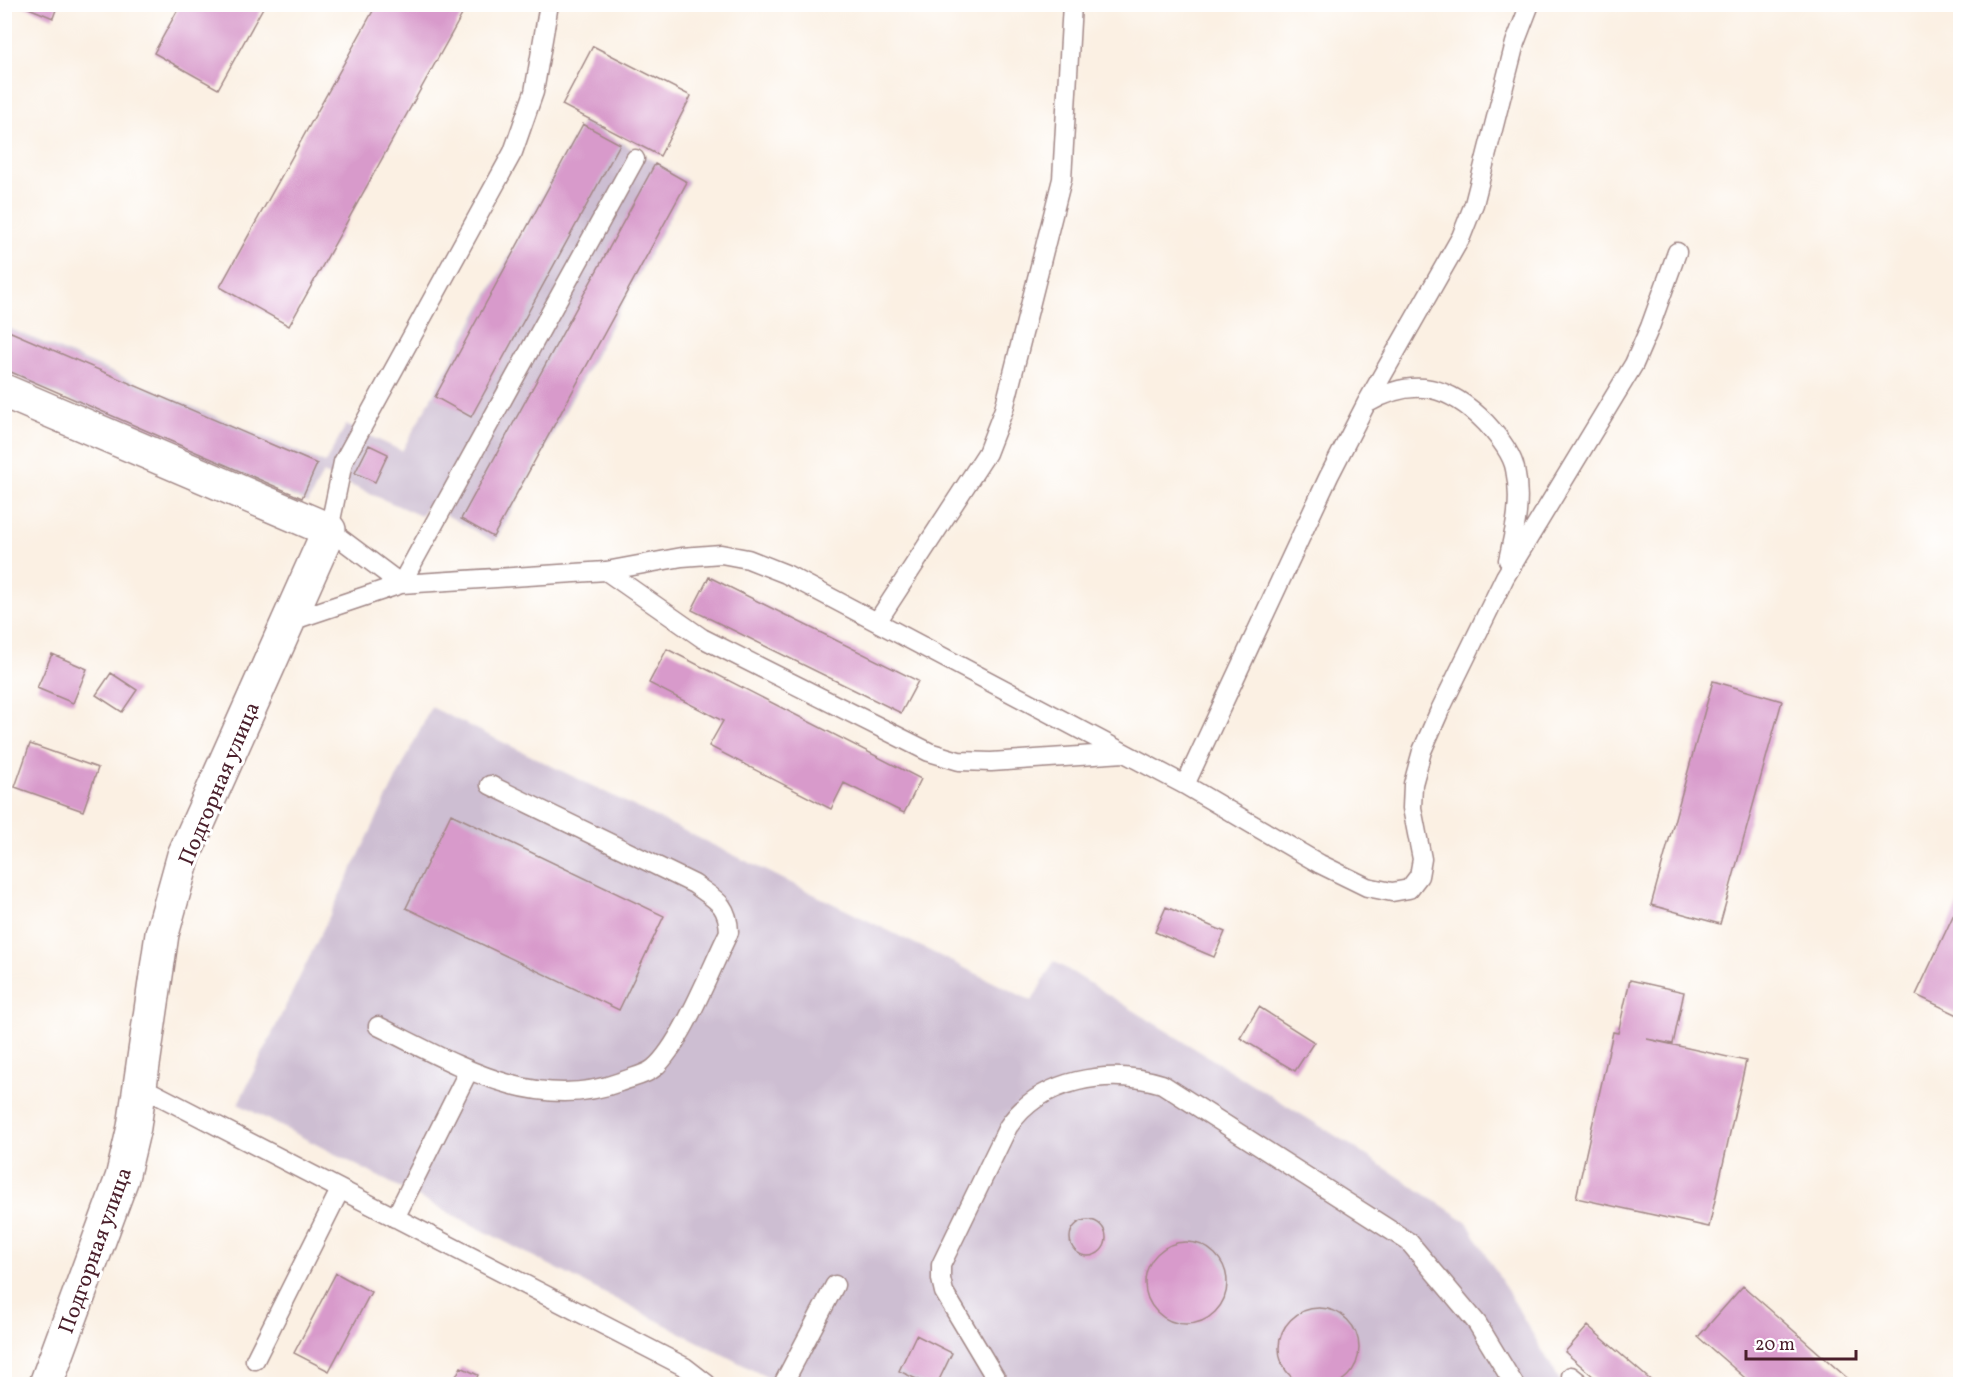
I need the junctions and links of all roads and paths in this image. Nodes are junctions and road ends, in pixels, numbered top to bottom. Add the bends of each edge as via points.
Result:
1 (549, 4) edge
2 (1072, 4) edge
3 (1530, 4) edge
4 (635, 159) dead end
5 (1677, 252) dead end
6 (4, 391) edge
7 (1366, 404) junction
8 (329, 530) junction
9 (606, 571) junction
10 (1505, 577) junction
11 (401, 584) junction
12 (288, 622) junction
13 (877, 622) junction
14 (1124, 753) junction
15 (490, 785) dead end
16 (1185, 785) junction
17 (378, 1026) dead end
18 (469, 1070) junction
19 (140, 1086) junction
20 (340, 1190) junction
21 (395, 1218) junction
22 (835, 1284) dead end
23 (255, 1360) dead end
24 (46, 1384) edge
25 (707, 1384) edge
26 (783, 1384) edge
27 (999, 1384) edge
28 (1514, 1384) edge

1 - 8 lane via 534,92 513,152 343,462
2 - 13 lane via 1062,179 1004,409 987,453
3 - 7 lane via 1515,43 1474,204 1461,237
4 - 11 lane
5 - 10 lane via 1634,364
6 - 8 street
7 - 10 lane via 1402,388 1424,387 1450,394 1473,410 1497,435 1515,467 1520,506
7 - 16 lane
8 - 11 lane
8 - 12 street, Подгорная улица
9 - 11 lane
9 - 13 lane via 682,557 721,554 748,559 786,574
9 - 14 lane via 702,638 929,752 959,761 991,762
10 - 16 lane via 1422,751 1413,784 1412,808 1422,860 1419,876 1409,889 1392,892 1367,887
11 - 12 lane
12 - 19 street, Подгорная улица via 184,855 172,892 162,934
13 - 14 lane
14 - 16 lane
15 - 18 lane via 694,884 719,902 728,915 729,932 673,1046 652,1070 604,1088 552,1094 513,1087
17 - 18 lane
18 - 21 lane
19 - 20 lane
19 - 24 street, Подгорная улица via 122,1178
20 - 21 lane
20 - 23 lane
21 - 25 lane via 685,1366
22 - 26 lane
27 - 28 lane via 944,1292 941,1265 1018,1112 1059,1086 1126,1076 1162,1084 1409,1242 1470,1314

